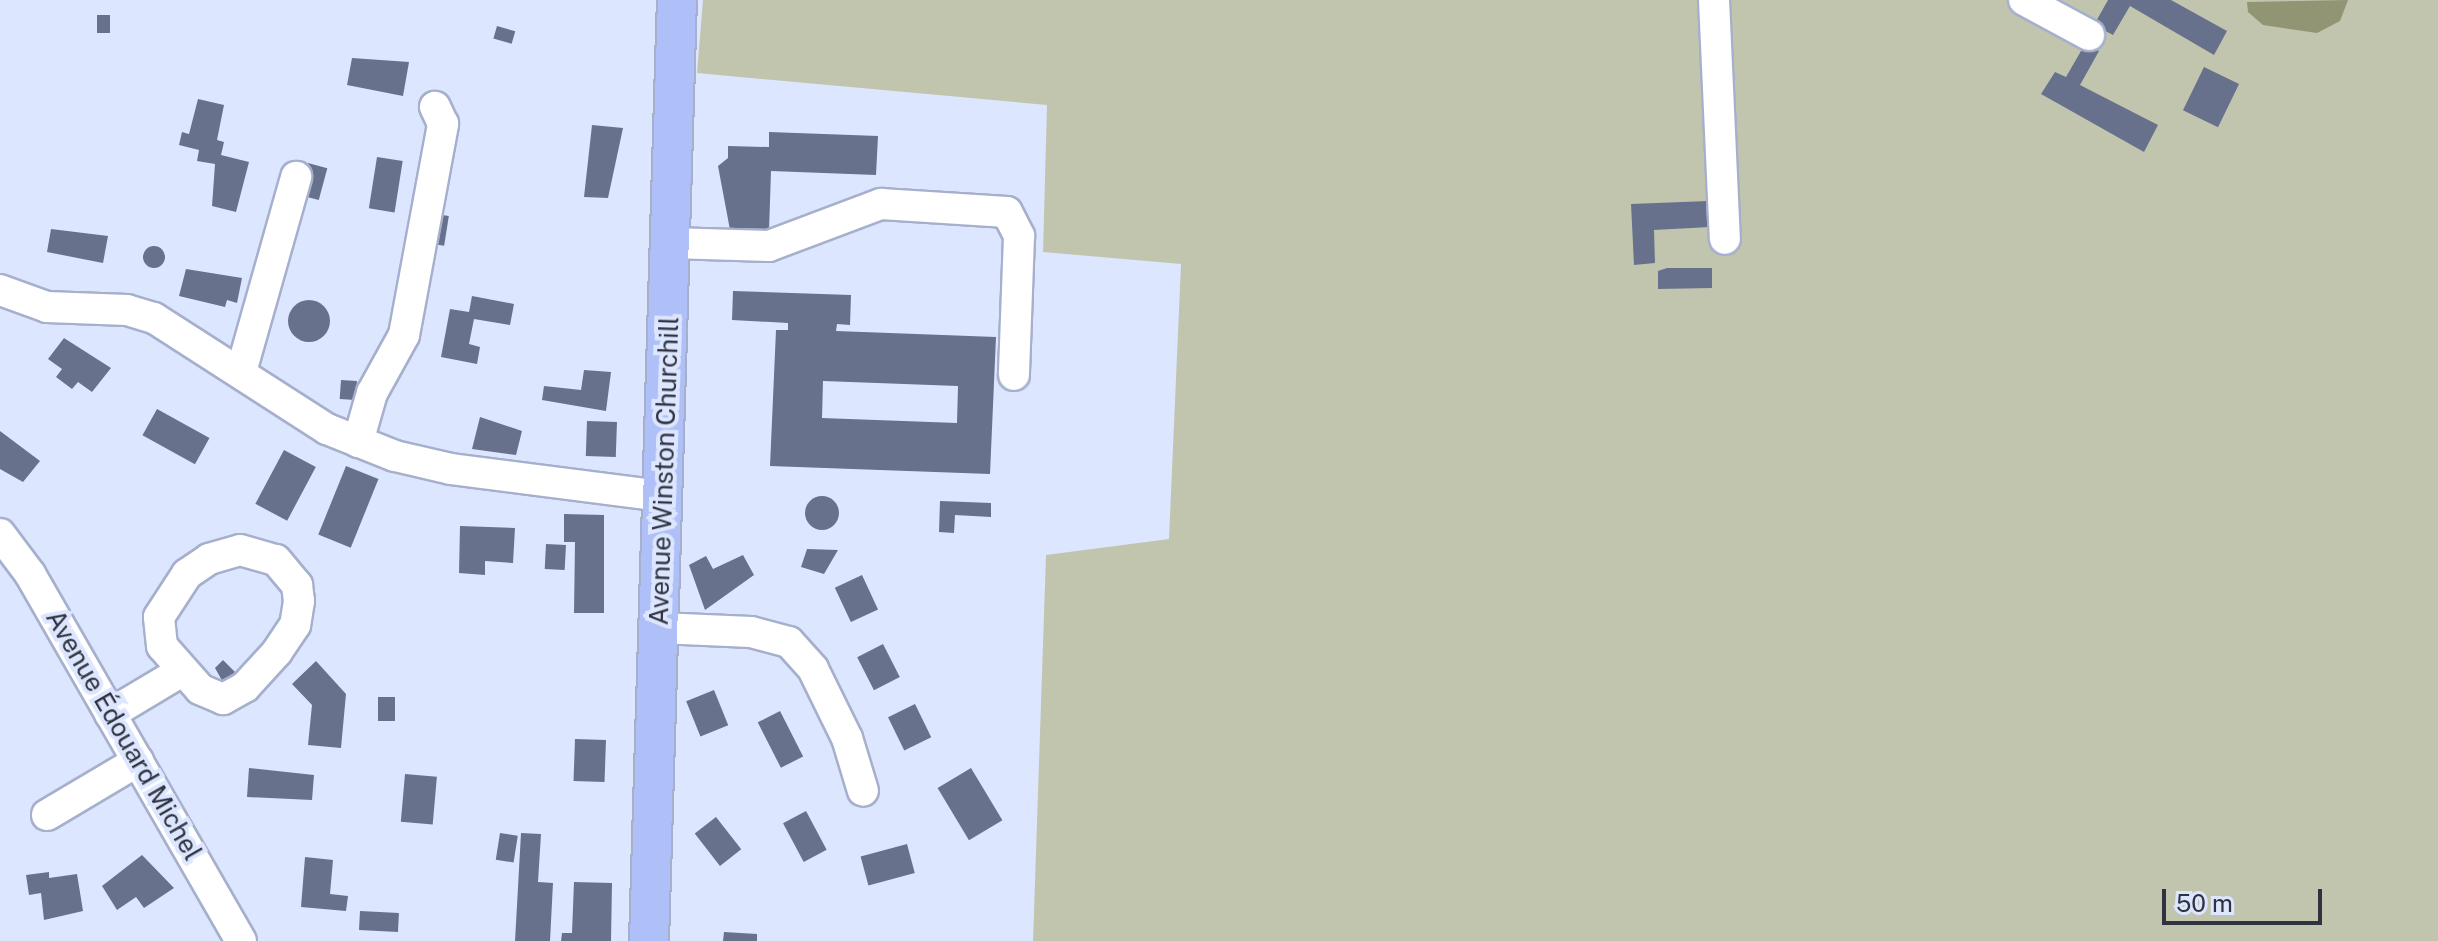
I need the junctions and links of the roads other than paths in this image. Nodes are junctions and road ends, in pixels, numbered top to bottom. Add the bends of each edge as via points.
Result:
1 (677, 0) edge
2 (1714, 0) edge
3 (2024, 0) edge
4 (2089, 35) dead end
5 (435, 107) dead end
6 (296, 177) dead end
7 (1725, 239) dead end
8 (671, 243) junction
9 (0, 290) edge
10 (241, 372) junction
11 (1014, 375) dead end
12 (358, 442) junction
13 (663, 496) junction
14 (0, 534) edge
15 (659, 628) junction
16 (182, 671) junction
17 (110, 714) junction
18 (138, 761) junction
19 (863, 791) dead end
20 (47, 815) dead end
21 (241, 941) edge
22 (649, 941) edge

1 - 8 main road, Avenue Winston Churchill
2 - 7 street
3 - 4 street
5 - 12 street via 443,124 404,335 372,393
6 - 10 street
8 - 11 street via 769,246 881,204 1007,212 1019,236
8 - 13 main road, Avenue Winston Churchill
9 - 10 street via 47,307 127,310 154,318
10 - 12 street via 327,429
12 - 13 street via 451,469
13 - 15 main road, Avenue Winston Churchill
14 - 17 street, Avenue Édouard Michel via 30,574
15 - 19 street via 751,632 789,642 813,669 847,738
15 - 22 main road, Avenue Winston Churchill
16 - 16 street via 200,689 223,699 245,687 295,625 299,601 289,572 259,552 240,550 209,559 187,574 159,617 162,646
16 - 17 street
17 - 18 street, Avenue Édouard Michel
18 - 20 street
18 - 21 street, Avenue Édouard Michel

